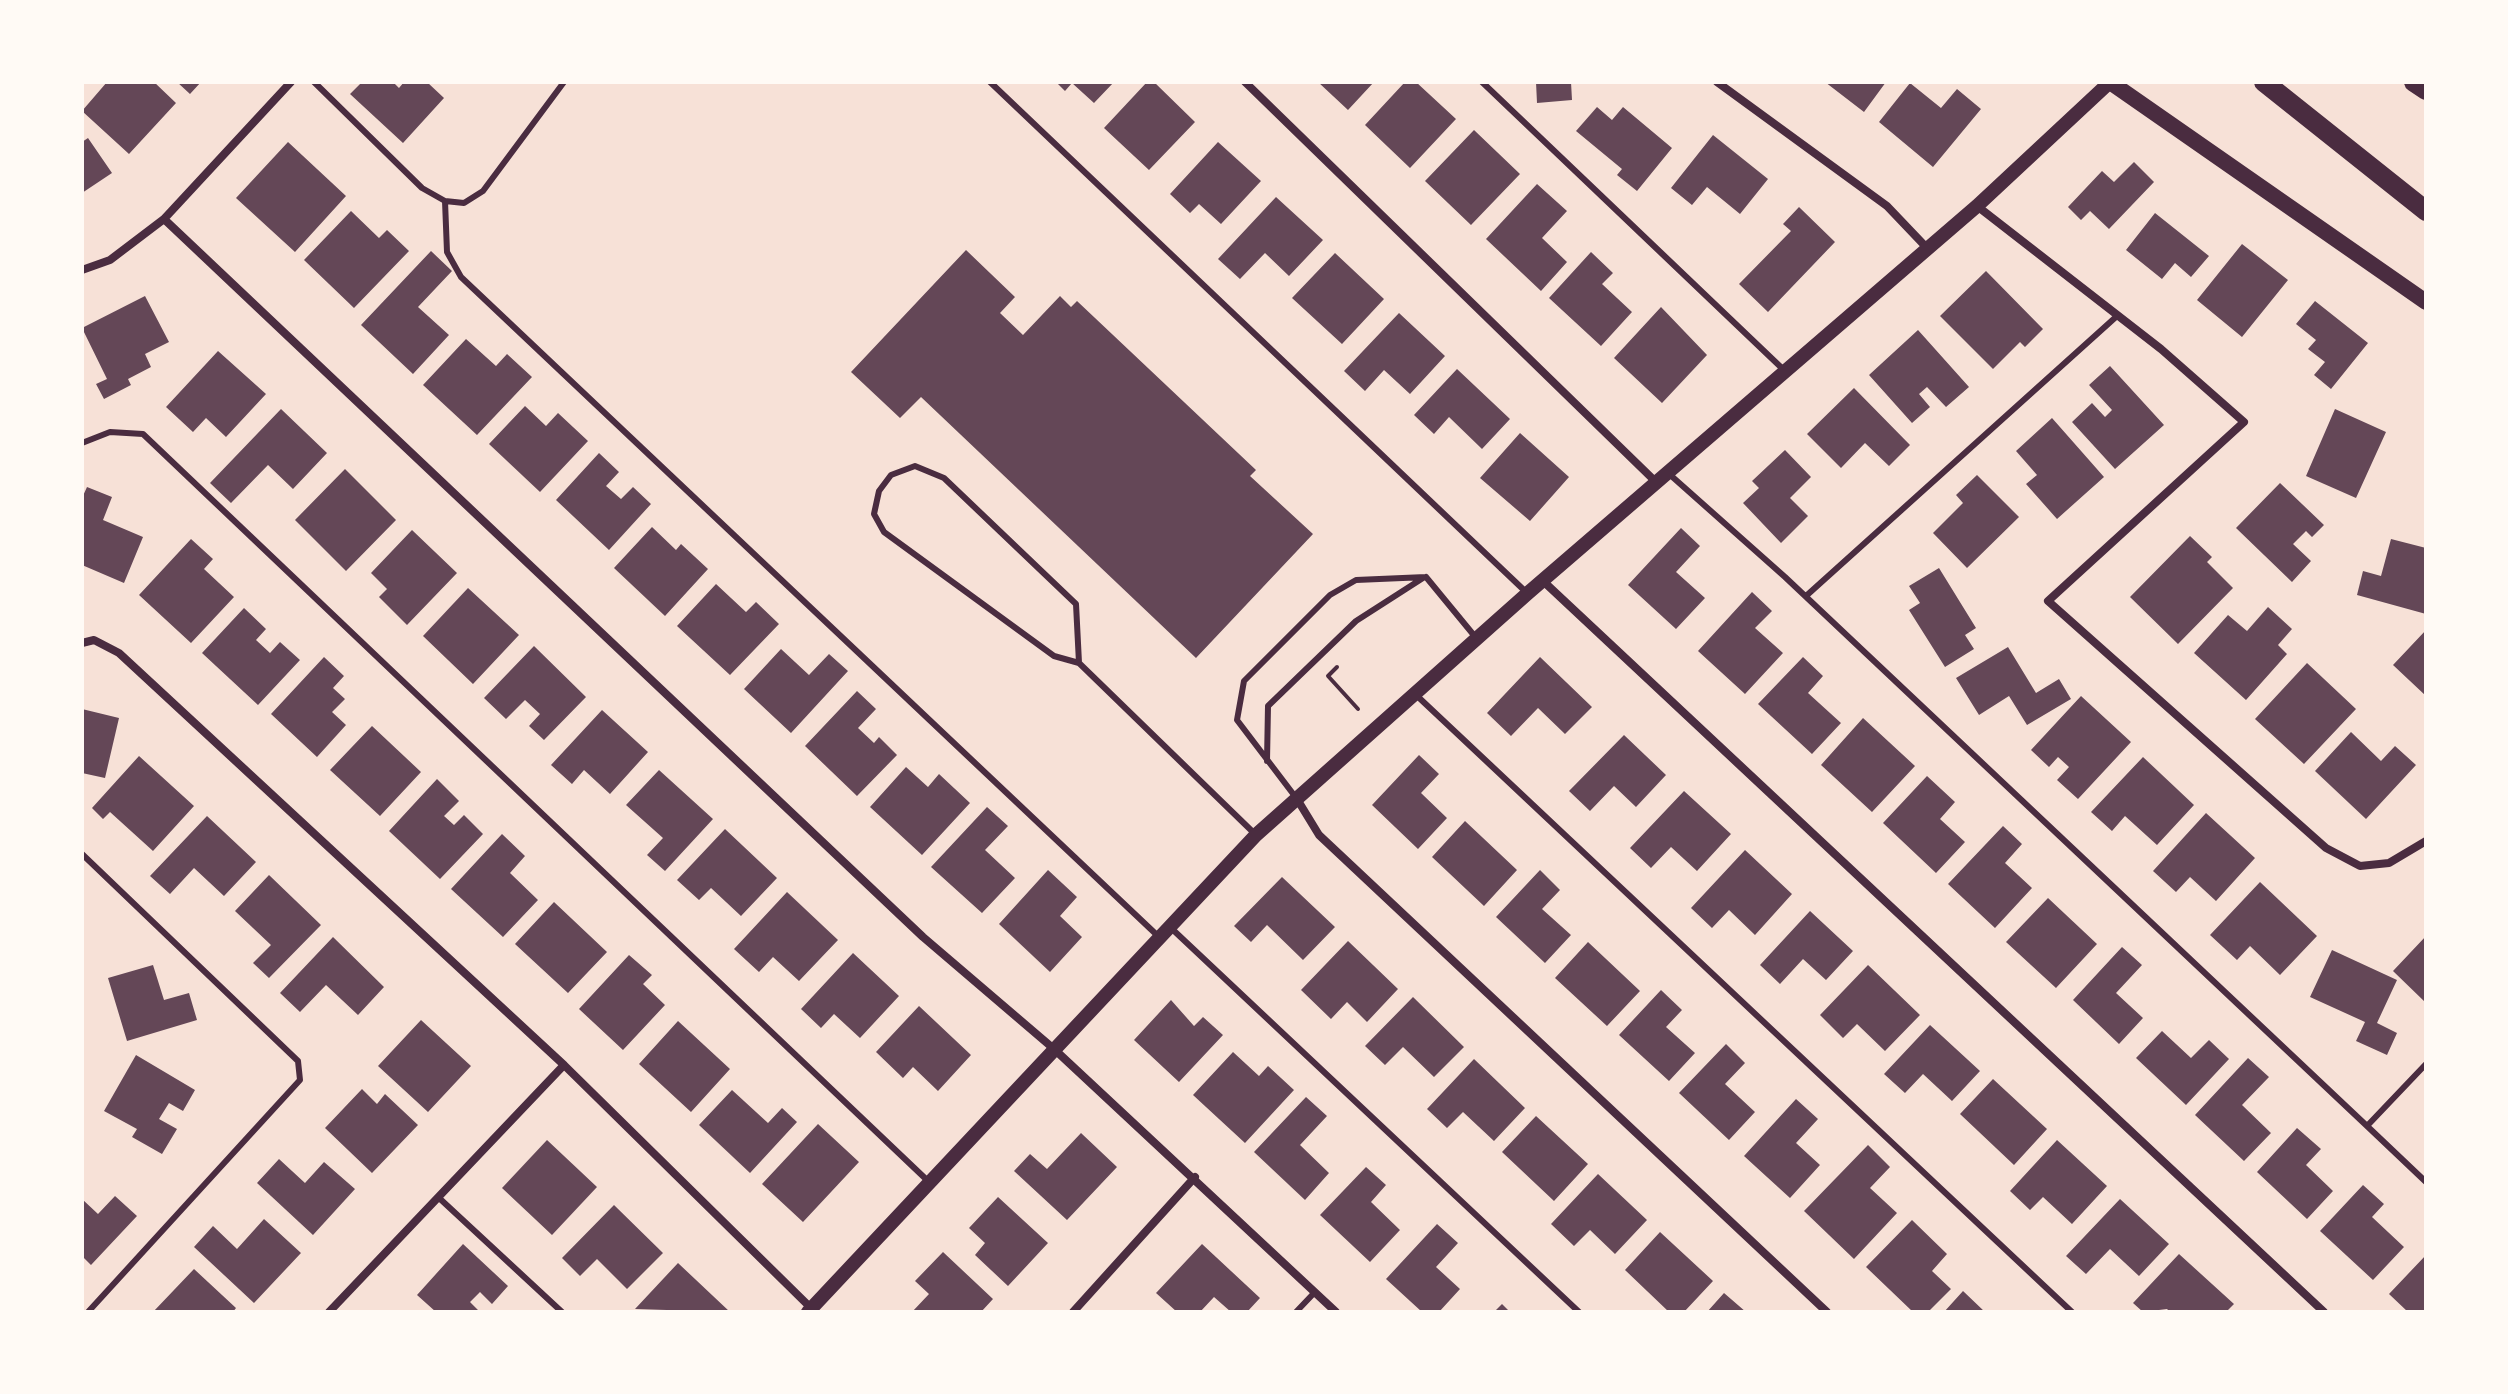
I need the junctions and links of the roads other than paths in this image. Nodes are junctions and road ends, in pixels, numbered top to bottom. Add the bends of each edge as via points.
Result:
1 (291, 82) edge
2 (314, 82) edge
3 (564, 82) edge
4 (990, 82) edge
5 (1245, 82) edge
6 (1482, 82) edge
7 (1717, 82) edge
8 (2110, 82) edge
9 (2264, 82) edge
10 (2414, 82) edge
11 (2426, 90) edge
12 (445, 201) junction
13 (1977, 206) junction
14 (2426, 211) edge
15 (164, 219) junction
16 (1927, 248) junction
17 (82, 270) edge
18 (2426, 302) edge
19 (2117, 316) junction
20 (1786, 372) junction
21 (82, 443) edge
22 (1662, 478) junction
23 (1426, 577) junction
24 (1543, 581) junction
25 (1528, 593) junction
26 (1806, 596) junction
27 (1477, 639) junction
28 (82, 643) edge
29 (1079, 663) junction
30 (1415, 694) junction
31 (1267, 761) junction
32 (1297, 799) junction
33 (1256, 835) junction
34 (2426, 841) edge
35 (82, 854) edge
36 (1163, 931) junction
37 (1054, 1049) junction
38 (2426, 1064) edge
39 (564, 1065) junction
40 (2367, 1126) junction
41 (1195, 1177) junction
42 (928, 1181) junction
43 (2426, 1182) edge
44 (438, 1197) junction
45 (1315, 1292) junction
46 (810, 1310) edge
47 (88, 1312) edge
48 (329, 1312) edge
49 (562, 1312) edge
50 (1073, 1312) edge
51 (1296, 1312) edge
52 (1336, 1312) edge
53 (1579, 1312) edge
54 (1827, 1312) edge
55 (2072, 1312) edge
56 (2324, 1312) edge

1 - 15 street
2 - 12 lane via 422,188
3 - 12 lane via 483,191 464,203
4 - 25 lane
5 - 22 street
6 - 20 lane
7 - 16 street via 1887,206
8 - 13 street
8 - 18 main road
9 - 14 highway
10 - 11 highway
12 - 36 lane via 447,252 461,277
13 - 16 street
13 - 19 street
15 - 17 street via 110,260
15 - 37 street via 923,937
16 - 20 street
19 - 26 lane
19 - 34 street via 2244,422 2048,601 2326,848 2360,866 2389,863
20 - 22 street
21 - 42 lane via 110,432 143,434
22 - 24 street
22 - 26 lane
23 - 27 lane
23 - 31 lane via 1356,621 1268,706
23 - 31 lane via 1356,580 1330,595 1244,681 1237,720
24 - 25 street
24 - 56 street
25 - 27 street
26 - 40 lane
27 - 30 street
28 - 39 street via 94,640 119,653
29 - 29 lane via 1076,604 944,478 915,466 891,475 879,491 874,514 884,532 1054,656
29 - 33 lane
30 - 32 street
30 - 55 lane
31 - 32 lane
32 - 33 street
32 - 54 street via 1319,835
33 - 36 street
35 - 47 lane via 298,1061 300,1080
36 - 37 street
36 - 53 lane
37 - 41 street
37 - 42 street
38 - 40 lane
39 - 44 street
39 - 46 street
40 - 43 lane
41 - 45 street
41 - 50 street
42 - 46 street
44 - 48 street
44 - 49 lane
45 - 51 lane
45 - 52 street

